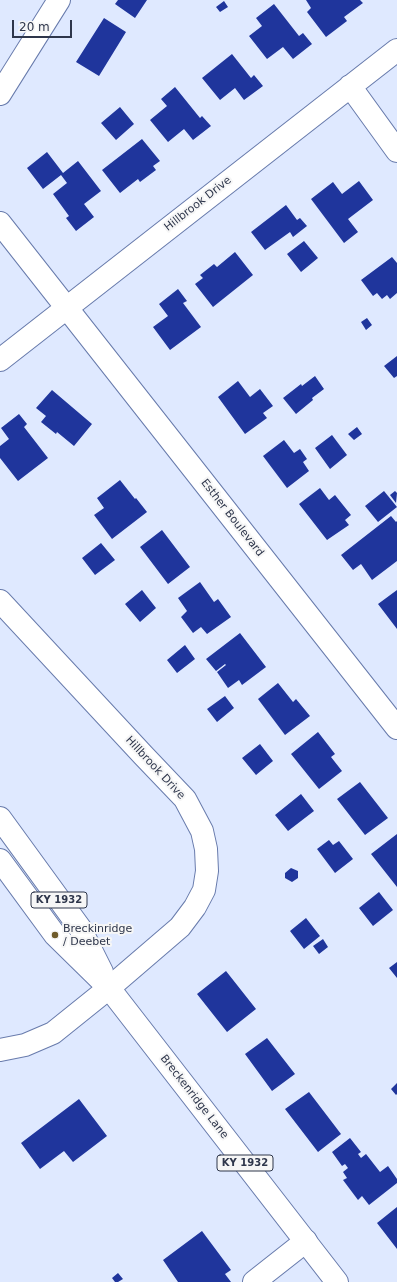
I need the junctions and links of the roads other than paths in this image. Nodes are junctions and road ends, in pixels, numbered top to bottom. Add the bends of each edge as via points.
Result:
1 (59, 0) edge
2 (397, 50) edge
3 (350, 86) junction
4 (0, 94) edge
5 (397, 151) edge
6 (0, 223) edge
7 (67, 307) junction
8 (0, 360) edge
9 (0, 601) edge
10 (397, 728) edge
11 (0, 818) edge
12 (0, 860) edge
13 (109, 988) junction
14 (0, 1050) edge
15 (306, 1241) junction
16 (254, 1282) edge
17 (337, 1282) edge

1 - 4 street
2 - 3 street, Hillbrook Drive
3 - 5 street
3 - 7 street, Hillbrook Drive
6 - 7 street, Esther Boulevard
7 - 8 street, Hillbrook Drive
7 - 10 street, Esther Boulevard
9 - 13 street, Hillbrook Drive via 185,799 202,831 207,871 204,890 195,907 180,927
11 - 13 street, Breckenridge Lane / KY 1932 via 80,928
12 - 13 street, Breckenridge Lane / KY 1932 via 55,935
13 - 14 street, Hillbrook Drive via 53,1033 26,1045
13 - 15 street, Breckenridge Lane / KY 1932
15 - 16 street
15 - 17 street, Breckenridge Lane / KY 1932

